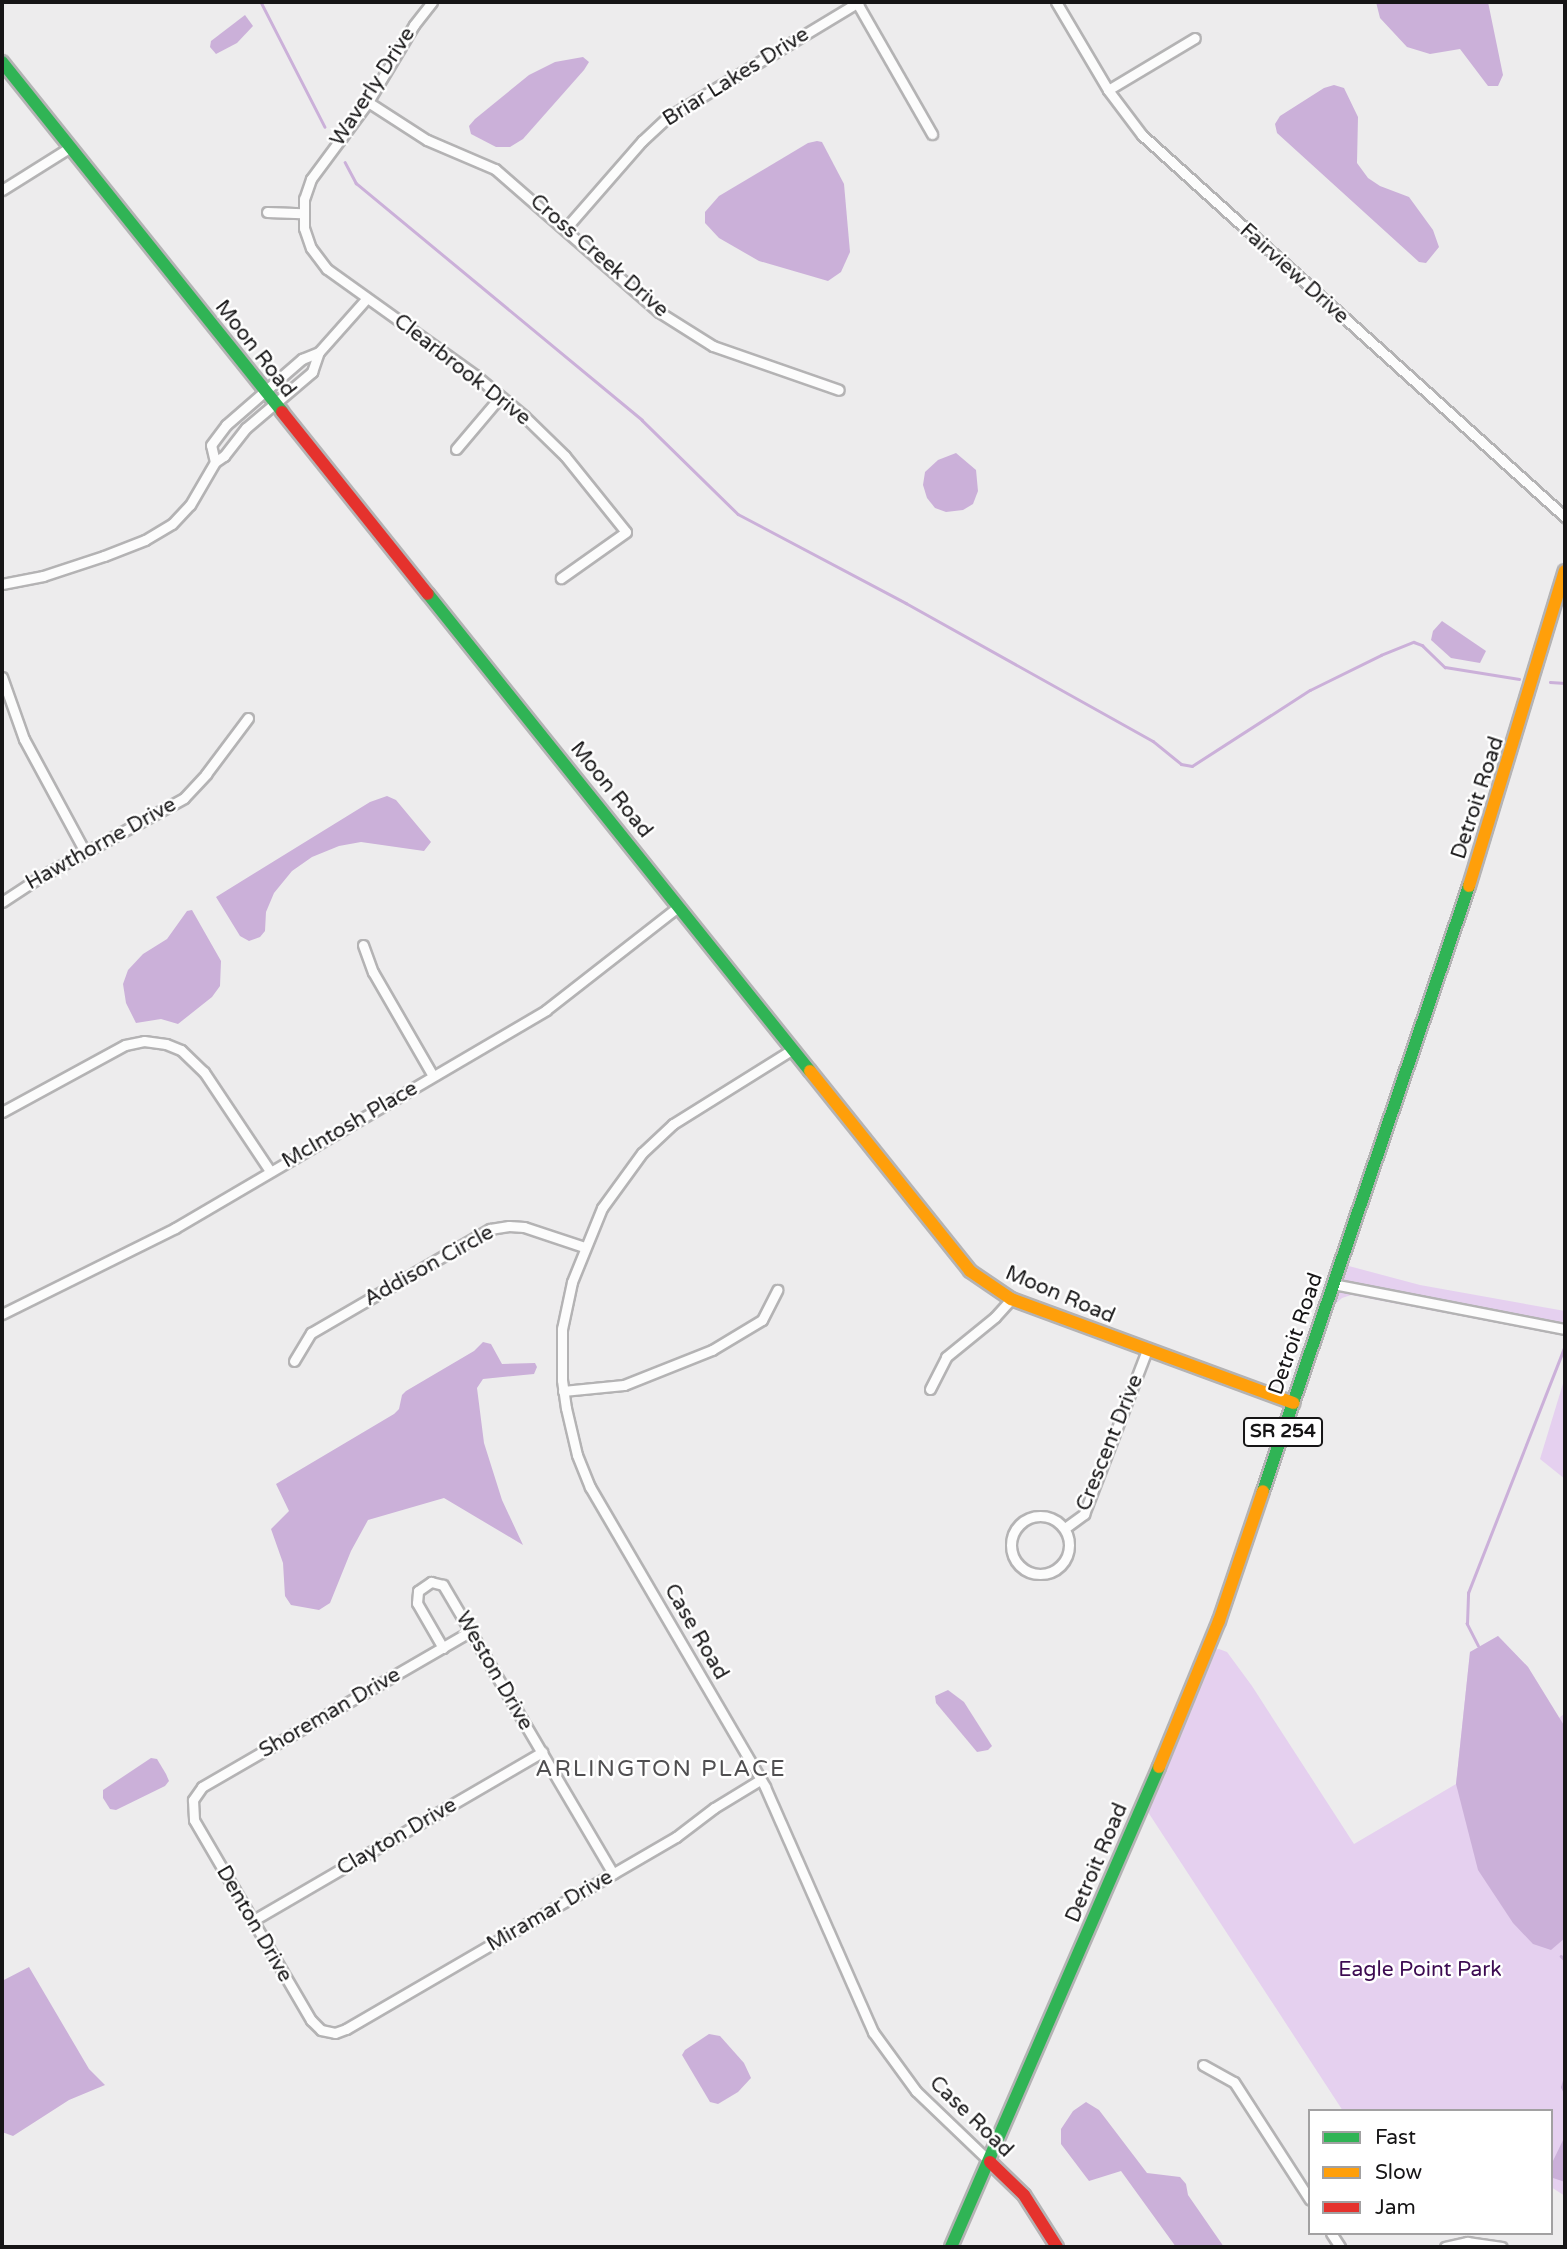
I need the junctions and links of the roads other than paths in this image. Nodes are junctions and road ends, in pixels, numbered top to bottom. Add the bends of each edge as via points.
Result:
1 (432, 2) edge
2 (1056, 2) edge
3 (858, 3) edge
4 (1195, 38) dead end
5 (2, 62) edge
6 (1108, 90) junction
7 (368, 102) junction
8 (932, 134) dead end
9 (69, 148) junction
10 (2, 190) edge
11 (267, 212) dead end
12 (302, 213) junction
13 (566, 228) junction
14 (367, 298) junction
15 (319, 352) junction
16 (839, 390) dead end
17 (263, 391) junction
18 (500, 397) junction
19 (275, 405) junction
20 (456, 449) dead end
21 (215, 461) junction
22 (1565, 517) edge
23 (1565, 571) edge
24 (561, 578) dead end
25 (2, 584) edge
26 (2, 677) edge
27 (248, 718) dead end
28 (85, 852) junction
29 (2, 902) edge
30 (679, 906) junction
31 (363, 945) dead end
32 (793, 1049) junction
33 (433, 1076) junction
34 (2, 1112) edge
35 (270, 1171) junction
36 (584, 1247) junction
37 (1333, 1284) junction
38 (777, 1290) dead end
39 (1012, 1298) junction
40 (2, 1314) edge
41 (1565, 1329) edge
42 (1147, 1350) junction
43 (294, 1361) dead end
44 (930, 1389) dead end
45 (563, 1391) junction
46 (1293, 1403) junction
47 (1065, 1528) junction
48 (471, 1631) junction
49 (443, 1647) junction
50 (542, 1752) junction
51 (760, 1780) junction
52 (192, 1800) joint
53 (613, 1874) junction
54 (252, 1922) junction
55 (335, 2033) joint
56 (1203, 2065) dead end
57 (990, 2162) junction
58 (1308, 2197) edge
59 (951, 2247) edge
60 (1057, 2247) edge
61 (1445, 2247) edge
62 (1502, 2247) edge

1 - 7 street, Waverly Drive
2 - 6 street, Fairview Drive
3 - 8 street
3 - 13 street, Briar Lakes Drive via 668,117
4 - 6 street
5 - 9 street, Moon Road
6 - 22 street, Fairview Drive via 1168,161
7 - 12 street, Waverly Drive via 310,179
7 - 13 street, Cross Creek Drive via 427,139 495,169
9 - 10 street
9 - 17 street, Moon Road
11 - 12 street
12 - 14 street, Clearbrook Drive via 315,254 330,272
13 - 16 street, Cross Creek Drive via 659,312 713,346
14 - 15 street
14 - 18 street, Clearbrook Drive
15 - 17 street via 302,359
15 - 19 street via 312,372
17 - 19 street, Moon Road
17 - 21 street via 211,445
18 - 20 street
18 - 24 street, Clearbrook Drive via 565,456 626,532
19 - 21 street
19 - 30 street, Moon Road
21 - 25 street via 190,505 158,533 66,570
23 - 37 street, Detroit Road / SR 254 via 1483,845
26 - 28 street via 24,739
27 - 28 street, Hawthorne Drive via 184,798
28 - 29 street, Hawthorne Drive
30 - 32 street, Moon Road
30 - 33 street, McIntosh Place via 553,1005
31 - 33 street via 373,972
32 - 36 street, Case Road via 698,1106 663,1133 617,1184
32 - 39 street, Moon Road via 970,1272
33 - 35 street, McIntosh Place
34 - 35 street via 125,1045 159,1042 176,1047 200,1067
35 - 40 street, McIntosh Place via 175,1228
36 - 43 street, Addison Circle via 524,1227 490,1229 311,1333
36 - 45 street, Case Road via 562,1329
37 - 41 street
37 - 46 street, Detroit Road / SR 254
38 - 45 street via 762,1320 712,1349 624,1385
39 - 42 street, Moon Road
39 - 44 street via 946,1357
42 - 46 street, Moon Road
42 - 47 street, Crescent Drive via 1084,1514
45 - 51 street, Case Road via 577,1455 594,1496
46 - 57 street, Detroit Road / SR 254 via 1248,1542 1187,1701
47 - 47 street, Crescent Drive via 1049,1517 1029,1517 1011,1539 1014,1559 1037,1575 1055,1570 1068,1556
48 - 49 street, Shoreman Drive
48 - 49 street, Weston Drive via 443,1586 425,1584 418,1591 417,1603
48 - 50 street, Weston Drive
49 - 52 street, Shoreman Drive via 202,1787
50 - 53 street, Weston Drive
50 - 54 street, Clayton Drive
51 - 53 street, Miramar Drive
51 - 57 street, Case Road via 879,2042 916,2091
52 - 54 street, Denton Drive via 194,1820
53 - 55 street, Miramar Drive
54 - 55 street, Denton Drive via 310,2020 321,2030
56 - 58 street via 1234,2082
57 - 59 street, Detroit Road / SR 254
57 - 60 street, Case Road via 1024,2195
61 - 62 street via 1467,2242

